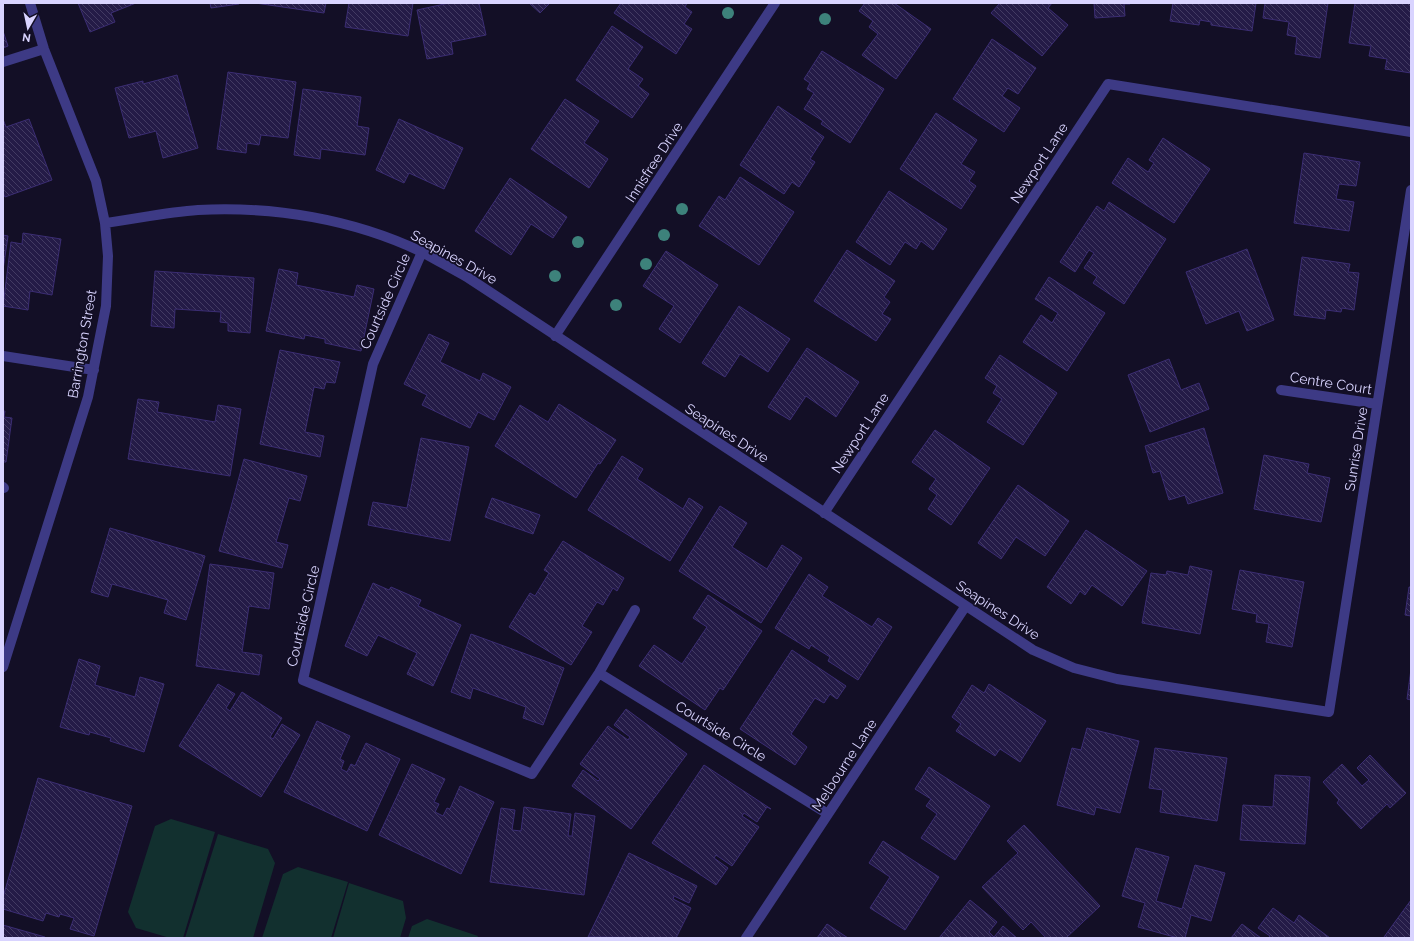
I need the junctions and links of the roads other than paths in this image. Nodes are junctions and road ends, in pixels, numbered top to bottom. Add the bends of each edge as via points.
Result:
1 (30, 3) edge
2 (775, 3) edge
3 (44, 49) junction
4 (3, 62) edge
5 (1411, 132) edge
6 (1411, 190) edge
7 (105, 223) junction
8 (422, 252) junction
9 (555, 336) junction
10 (3, 356) edge
11 (94, 370) junction
12 (1281, 390) dead end
13 (1377, 404) junction
14 (824, 514) junction
15 (965, 607) junction
16 (636, 610) dead end
17 (3, 667) edge
18 (599, 673) junction
19 (1329, 712) joint
20 (828, 814) junction
21 (746, 938) edge

1 - 3 street, Barrington Street
2 - 9 street, Innisfree Drive
3 - 4 street
3 - 7 street, Barrington Street via 96,181
5 - 14 street, Newport Lane via 1108,84
6 - 13 street, Sunrise Drive
7 - 8 street, Seapines Drive via 197,210 243,209 289,213 341,223
7 - 11 street, Barrington Street via 108,256 106,306
8 - 9 street, Seapines Drive via 467,277
8 - 18 street, Courtside Circle via 373,364 303,680 532,774
9 - 14 street, Seapines Drive
10 - 11 street
11 - 17 street, Barrington Street via 86,404
12 - 13 street, Centre Court
13 - 19 street, Sunrise Drive
14 - 15 street, Seapines Drive
15 - 19 street, Seapines Drive via 1033,650 1074,668 1117,679
15 - 20 street, Melbourne Lane
16 - 18 street, Courtside Circle
18 - 20 street, Courtside Circle
20 - 21 street, Melbourne Lane

